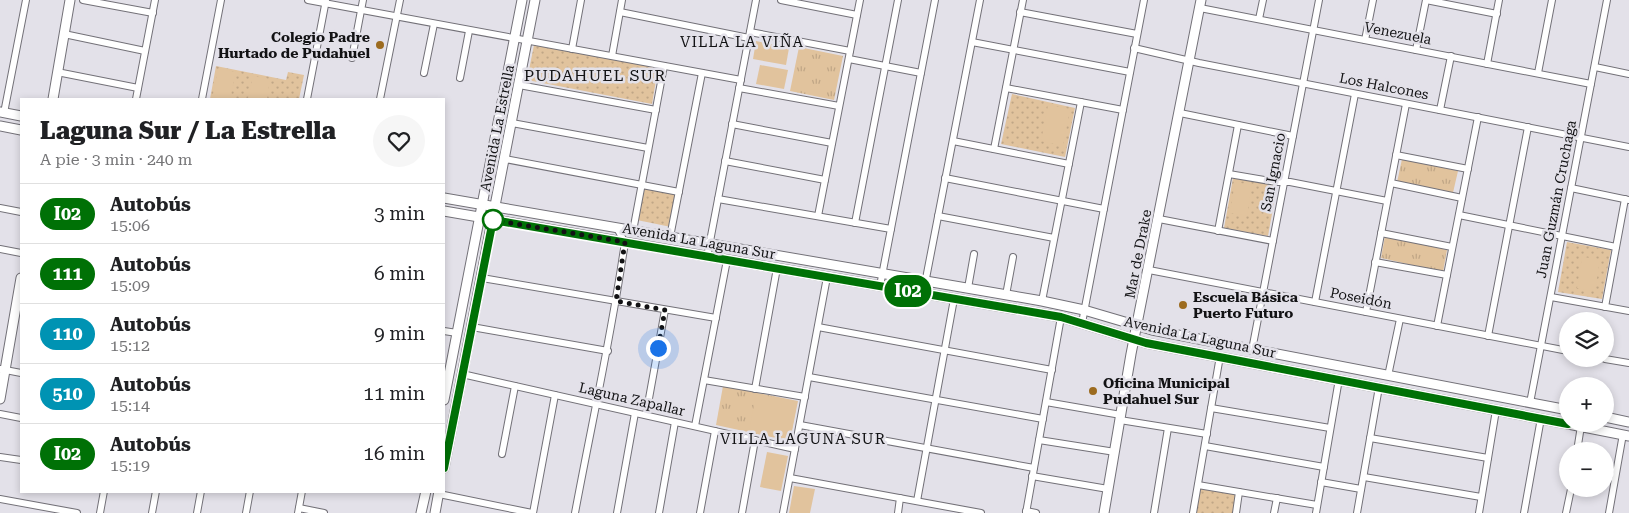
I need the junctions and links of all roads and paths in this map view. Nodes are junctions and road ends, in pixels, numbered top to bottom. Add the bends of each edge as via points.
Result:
1 (26, 0) edge
2 (70, 0) edge
3 (83, 0) edge
4 (155, 0) edge
5 (221, 0) edge
6 (308, 0) edge
7 (363, 0) edge
8 (400, 0) edge
9 (535, 0) edge
10 (582, 0) edge
11 (622, 0) edge
12 (755, 0) edge
13 (781, 0) edge
14 (860, 0) edge
15 (898, 0) edge
16 (935, 0) edge
17 (980, 0) edge
18 (1023, 0) edge
19 (1144, 0) edge
20 (1263, 0) edge
21 (1319, 0) edge
22 (1373, 0) edge
23 (1426, 0) edge
24 (1499, 0) edge
25 (1552, 0) edge
26 (1607, 0) edge
27 (519, 1) edge
28 (325, 2) edge
29 (1201, 4) edge
30 (361, 10) junction
31 (620, 12) junction
32 (1020, 12) junction
33 (153, 13) junction
34 (1497, 14) junction
35 (857, 15) junction
36 (396, 17) junction
37 (1260, 19) junction
38 (434, 24) junction
39 (1313, 30) junction
40 (469, 31) junction
41 (64, 34) junction
42 (1137, 34) junction
43 (749, 35) junction
44 (515, 40) junction
45 (1365, 40) junction
46 (528, 41) junction
47 (972, 42) junction
48 (1134, 48) junction
49 (572, 49) junction
50 (1013, 50) junction
51 (1416, 50) junction
52 (145, 51) junction
53 (850, 51) junction
54 (612, 56) junction
55 (1451, 56) junction
56 (352, 58) dead end
57 (849, 58) junction
58 (1190, 60) junction
59 (1487, 64) junction
60 (664, 66) junction
61 (885, 66) junction
62 (1595, 67) junction
63 (57, 72) junction
64 (1130, 72) junction
65 (424, 73) dead end
66 (702, 73) junction
67 (921, 73) junction
68 (1538, 73) junction
69 (1629, 74) edge
70 (460, 78) dead end
71 (740, 80) junction
72 (1303, 84) junction
73 (1591, 84) junction
74 (519, 85) junction
75 (138, 88) junction
76 (739, 88) junction
77 (1006, 88) junction
78 (1355, 94) junction
79 (53, 98) edge
80 (136, 98) edge
81 (202, 98) edge
82 (307, 98) edge
83 (380, 98) edge
84 (1080, 102) junction
85 (1406, 104) junction
86 (840, 106) junction
87 (656, 110) junction
88 (1123, 110) junction
89 (1440, 110) junction
90 (2, 112) edge
91 (1180, 113) junction
92 (20, 116) edge
93 (1478, 117) junction
94 (512, 123) junction
95 (732, 124) junction
96 (1238, 125) junction
97 (0, 126) edge
98 (1528, 127) junction
99 (20, 130) edge
100 (1293, 136) junction
101 (1581, 137) junction
102 (952, 140) junction
103 (832, 143) junction
104 (1629, 147) edge
105 (648, 148) junction
106 (994, 149) junction
107 (1396, 155) junction
108 (505, 159) junction
109 (725, 161) junction
110 (1069, 164) junction
111 (1468, 169) junction
112 (1229, 174) junction
113 (945, 178) junction
114 (825, 180) junction
115 (1284, 182) junction
116 (1391, 183) junction
117 (641, 185) junction
118 (1571, 188) junction
119 (1336, 191) junction
120 (679, 192) junction
121 (445, 198) edge
122 (1462, 198) junction
123 (718, 199) junction
124 (1627, 199) edge
125 (1062, 201) junction
126 (1387, 201) junction
127 (482, 205) junction
128 (0, 208) edge
129 (496, 208) junction
130 (1104, 209) junction
131 (445, 211) edge
132 (20, 212) edge
133 (1459, 215) junction
134 (818, 216) junction
135 (938, 216) junction
136 (480, 218) junction
137 (1159, 219) junction
138 (493, 220) junction
139 (855, 223) junction
140 (1510, 224) junction
141 (617, 228) junction
142 (891, 229) junction
143 (1218, 230) junction
144 (632, 231) junction
145 (1381, 233) junction
146 (1562, 236) junction
147 (670, 237) junction
148 (1054, 238) junction
149 (1273, 241) junction
150 (625, 242) junction
151 (709, 244) junction
152 (1452, 247) junction
153 (1616, 247) junction
154 (0, 249) edge
155 (20, 253) edge
156 (974, 254) dead end
157 (706, 257) junction
158 (1013, 257) dead end
159 (727, 260) junction
160 (1375, 262) junction
161 (777, 268) junction
162 (1149, 270) junction
163 (882, 274) junction
164 (1447, 276) junction
165 (827, 277) junction
166 (482, 278) junction
167 (925, 281) junction
168 (20, 283) edge
169 (880, 286) junction
170 (968, 288) junction
171 (1263, 292) junction
172 (923, 294) junction
173 (1006, 295) junction
174 (1551, 297) junction
175 (954, 299) junction
176 (616, 301) junction
177 (1042, 301) junction
178 (1315, 302) junction
179 (1605, 307) junction
180 (665, 310) junction
181 (1084, 310) junction
182 (1629, 311) edge
183 (1366, 312) junction
184 (1061, 317) junction
185 (716, 318) junction
186 (1400, 319) junction
187 (1082, 322) junction
188 (1138, 326) junction
189 (1437, 326) junction
190 (472, 327) junction
191 (818, 327) junction
192 (445, 331) edge
193 (457, 333) junction
194 (1488, 336) junction
195 (1135, 340) junction
196 (1541, 346) junction
197 (1559, 349) edge
198 (944, 350) junction
199 (1252, 350) junction
200 (608, 351) junction
201 (1220, 356) junction
202 (1614, 360) edge
203 (1629, 363) edge
204 (3, 370) edge
205 (1052, 370) junction
206 (20, 373) edge
207 (462, 374) junction
208 (1388, 376) junction
209 (809, 377) junction
210 (1339, 379) junction
211 (704, 380) junction
212 (515, 386) junction
213 (1379, 387) junction
214 (755, 389) junction
215 (445, 395) edge
216 (555, 395) junction
217 (805, 397) junction
218 (0, 399) edge
219 (935, 400) junction
220 (1046, 402) junction
221 (1530, 403) junction
222 (597, 404) junction
223 (1211, 408) junction
224 (1559, 408) edge
225 (1496, 410) junction
226 (635, 413) junction
227 (0, 414) edge
228 (646, 415) junction
229 (1121, 417) junction
230 (20, 418) edge
231 (1540, 418) junction
232 (1043, 419) junction
233 (1614, 419) edge
234 (675, 422) junction
235 (1559, 422) edge
236 (1629, 422) edge
237 (800, 425) junction
238 (695, 426) junction
239 (1168, 428) junction
240 (1330, 428) junction
241 (715, 431) junction
242 (1611, 432) edge
243 (1206, 434) junction
244 (1626, 435) edge
245 (1370, 438) junction
246 (755, 440) junction
247 (1039, 440) junction
248 (1205, 446) junction
249 (446, 448) edge
250 (796, 449) junction
251 (926, 449) junction
252 (1115, 452) junction
253 (502, 454) dead end
254 (0, 456) edge
255 (1488, 458) junction
256 (20, 460) edge
257 (1324, 467) junction
258 (1034, 468) junction
259 (1032, 476) junction
260 (1364, 477) junction
261 (790, 478) junction
262 (1321, 482) junction
263 (1198, 485) junction
264 (1361, 488) junction
265 (1108, 489) junction
266 (1239, 492) junction
267 (104, 493) edge
268 (156, 493) edge
269 (201, 493) edge
270 (250, 493) edge
271 (302, 493) edge
272 (426, 493) edge
273 (439, 493) edge
274 (1481, 497) junction
275 (1569, 497) edge
276 (900, 498) junction
277 (1276, 498) junction
278 (0, 499) edge
279 (917, 501) junction
280 (33, 505) junction
281 (1317, 505) junction
282 (298, 511) edge
283 (1026, 512) edge
284 (32, 513) edge
285 (77, 513) edge
286 (100, 513) edge
287 (152, 513) edge
288 (197, 513) edge
289 (246, 513) edge
290 (324, 513) edge
291 (421, 513) edge
292 (435, 513) edge
293 (532, 513) edge
294 (575, 513) edge
295 (617, 513) edge
296 (659, 513) edge
297 (700, 513) edge
298 (742, 513) edge
299 (784, 513) edge
300 (898, 513) edge
301 (981, 513) edge
302 (1036, 513) edge
303 (1104, 513) edge
304 (1154, 513) edge
305 (1192, 513) edge
306 (1236, 513) edge
307 (1274, 513) edge
308 (1316, 513) edge
309 (1357, 513) edge
310 (1479, 513) edge
311 (1524, 513) edge
312 (1566, 513) edge
313 (1610, 513) edge

1 - 90 street
2 - 41 street
3 - 33 street
4 - 33 street
5 - 81 street
6 - 28 street
7 - 30 street
8 - 36 street
9 - 46 street, Avenida La Estrella
10 - 49 street
11 - 31 street
12 - 43 street
13 - 35 street
14 - 35 street
15 - 61 street
16 - 67 street
17 - 47 street
18 - 32 street
19 - 42 street
20 - 37 street
21 - 39 street, San Ignacio
22 - 45 street
23 - 34 street
23 - 51 street
24 - 34 street
25 - 68 street
26 - 62 street, Juan Guzmán Cruchaga
27 - 44 street, Avenida La Estrella
28 - 30 street
28 - 82 street
29 - 37 street, Venezuela
29 - 58 street, Mar de Drake
30 - 36 street
30 - 56 street
31 - 43 street
31 - 54 street
32 - 42 street
32 - 50 street
33 - 52 street
34 - 59 street
35 - 53 street
36 - 38 street
36 - 83 street
37 - 39 street, Venezuela
38 - 40 street
38 - 65 street
39 - 45 street, Venezuela
39 - 72 street, San Ignacio
40 - 44 street
40 - 70 street
41 - 52 street
41 - 63 street
42 - 48 street
43 - 53 street
43 - 71 street
44 - 46 street
44 - 127 street, Avenida La Estrella
45 - 51 street, Venezuela
46 - 49 street
46 - 74 street, Avenida La Estrella
47 - 50 street
47 - 102 street
48 - 58 street, Los Halcones
48 - 64 street
49 - 54 street
50 - 64 street
50 - 77 street
51 - 55 street, Venezuela
52 - 75 street
53 - 57 street
54 - 60 street
55 - 59 street, Venezuela
55 - 89 street
57 - 61 street
57 - 86 street
58 - 72 street, Los Halcones
58 - 91 street, Mar de Drake
59 - 68 street, Venezuela
60 - 66 street
60 - 87 street
61 - 67 street
61 - 139 street
62 - 69 street
62 - 73 street, Juan Guzmán Cruchaga
63 - 75 street
63 - 79 street
64 - 88 street
66 - 71 street
66 - 120 street
67 - 142 street
68 - 73 street, Venezuela
71 - 76 street
72 - 78 street, Los Halcones
72 - 100 street, San Ignacio
73 - 101 street, Juan Guzmán Cruchaga
74 - 87 street
74 - 94 street, Avenida La Estrella
75 - 80 street
76 - 86 street
76 - 95 street
77 - 84 street
77 - 106 street
78 - 85 street, Los Halcones
78 - 119 street
84 - 88 street
84 - 110 street
85 - 89 street, Los Halcones
85 - 107 street
86 - 103 street
87 - 105 street
88 - 130 street
89 - 93 street, Los Halcones
90 - 92 street
91 - 96 street
91 - 137 street, Mar de Drake
93 - 98 street, Los Halcones
93 - 111 street
94 - 105 street
94 - 108 street, Avenida La Estrella
95 - 103 street
95 - 109 street
96 - 100 street
96 - 112 street
97 - 99 street
98 - 101 street, Los Halcones
98 - 140 street
100 - 115 street, San Ignacio
101 - 104 street, Los Halcones
101 - 118 street, Juan Guzmán Cruchaga
102 - 106 street
102 - 113 street
103 - 114 street
105 - 117 street
106 - 110 street
107 - 111 street
107 - 116 street
108 - 117 street
108 - 129 street, Avenida La Estrella
109 - 114 street
109 - 123 street
110 - 125 street
111 - 122 street
112 - 115 street
112 - 143 street
113 - 125 street
113 - 135 street
114 - 134 street
115 - 119 street
115 - 149 street, San Ignacio
116 - 122 street
116 - 126 street
117 - 120 street
117 - 144 street
118 - 124 street
118 - 146 street, Juan Guzmán Cruchaga
119 - 126 street
119 - 178 street
120 - 147 street
121 - 127 street, Avenida La Laguna Sur
122 - 133 street
123 - 134 street
123 - 151 street
124 - 153 street
125 - 130 street
125 - 148 street
126 - 145 street
127 - 129 street, Avenida La Laguna Sur
127 - 136 street, Avenida La Estrella
128 - 132 street
129 - 138 street, Avenida La Estrella
129 - 141 street, Avenida La Laguna Sur
130 - 181 street
131 - 136 street, Avenida La Laguna Sur
133 - 140 street
133 - 152 street
134 - 139 street
135 - 148 street
135 - 167 street
136 - 138 street, Avenida La Laguna Sur
136 - 193 street, Avenida La Estrella
137 - 143 street
137 - 162 street, Mar de Drake
138 - 150 street, Avenida La Laguna Sur
138 - 166 street, Avenida La Estrella
139 - 142 street
140 - 146 street
140 - 194 street
141 - 144 street, Avenida La Laguna Sur
141 - 150 street
142 - 163 street
143 - 149 street
144 - 147 street, Avenida La Laguna Sur
145 - 152 street
145 - 160 street
146 - 153 street
146 - 174 street, Juan Guzmán Cruchaga
147 - 151 street, Avenida La Laguna Sur
148 - 177 street
149 - 171 street, San Ignacio
150 - 157 street, Avenida La Laguna Sur
150 - 176 street
151 - 157 street
151 - 163 street, Avenida La Laguna Sur
152 - 164 street
153 - 179 street
154 - 155 street
156 - 170 street
157 - 159 street, Avenida La Laguna Sur
158 - 173 street
159 - 161 street, Avenida La Laguna Sur
159 - 185 street
160 - 164 street
160 - 183 street
161 - 165 street, Avenida La Laguna Sur
161 - 214 street
162 - 171 street, Poseidón
162 - 188 street, Mar de Drake
163 - 167 street, Avenida La Laguna Sur
163 - 169 street
164 - 189 street
165 - 169 street, Avenida La Laguna Sur
165 - 191 street
166 - 176 street
166 - 190 street, Avenida La Estrella
167 - 170 street, Avenida La Laguna Sur
167 - 172 street
168 - 204 street
169 - 172 street, Avenida La Laguna Sur
170 - 173 street, Avenida La Laguna Sur
171 - 178 street, Poseidón
171 - 199 street, San Ignacio
172 - 175 street, Avenida La Laguna Sur
173 - 177 street, Avenida La Laguna Sur
174 - 179 street
174 - 196 street, Juan Guzmán Cruchaga
175 - 184 street, Avenida La Laguna Sur
175 - 198 street
176 - 180 street
176 - 200 street
177 - 181 street, Avenida La Laguna Sur
178 - 183 street, Poseidón
179 - 182 street
180 - 185 street
180 - 228 street
181 - 187 street
181 - 188 street, Avenida La Laguna Sur
183 - 186 street, Poseidón
184 - 187 street, Avenida La Laguna Sur
184 - 205 street
185 - 211 street
186 - 189 street, Poseidón
186 - 208 street
187 - 195 street, Avenida La Laguna Sur
188 - 195 street, Mar de Drake
188 - 199 street, Avenida La Laguna Sur
189 - 194 street, Poseidón
190 - 200 street
190 - 207 street, Avenida La Estrella
191 - 198 street
191 - 209 street
192 - 193 street
193 - 215 street, Avenida La Estrella
194 - 196 street, Poseidón
195 - 201 street, Avenida La Laguna Sur
195 - 229 street, Mar de Drake
196 - 197 street, Poseidón
196 - 221 street, Juan Guzmán Cruchaga
198 - 205 street
198 - 219 street
199 - 208 street, Avenida La Laguna Sur
200 - 222 street
201 - 210 street, Avenida La Laguna Sur
201 - 223 street
202 - 203 street
204 - 206 street
204 - 218 street
205 - 220 street
207 - 212 street, Laguna Zapallar
207 - 249 street, Avenida La Estrella
208 - 221 street, Avenida La Laguna Sur
209 - 217 street
209 - 219 street
210 - 213 street, Avenida La Laguna Sur
210 - 240 street
211 - 214 street
211 - 238 street
212 - 216 street, Laguna Zapallar
212 - 253 street
213 - 225 street, Avenida La Laguna Sur
213 - 245 street
214 - 217 street
216 - 222 street, Laguna Zapallar
216 - 293 street
217 - 237 street
219 - 232 street
219 - 251 street
220 - 229 street
220 - 232 street
221 - 224 street, Avenida La Laguna Sur
222 - 226 street, Laguna Zapallar
222 - 294 street
223 - 240 street
223 - 243 street
225 - 231 street, Avenida La Laguna Sur
225 - 255 street
226 - 228 street, Laguna Zapallar
226 - 295 street
227 - 230 street
228 - 234 street, Laguna Zapallar
229 - 239 street
229 - 252 street, Mar de Drake
231 - 235 street, Avenida La Laguna Sur
231 - 311 street
232 - 247 street
233 - 236 street
234 - 238 street, Laguna Zapallar
234 - 296 street
237 - 250 street
237 - 251 street
238 - 241 street, Laguna Zapallar
239 - 243 street
239 - 304 street
240 - 257 street
241 - 246 street, Laguna Zapallar
241 - 297 street
242 - 244 street, Avenida La Laguna Sur
243 - 248 street
244 - 313 street
245 - 255 street
245 - 260 street
246 - 250 street, Laguna Zapallar
246 - 298 street
247 - 252 street
247 - 258 street
248 - 257 street
248 - 263 street
250 - 261 street
251 - 258 street
251 - 279 street
252 - 265 street, Mar de Drake
254 - 256 street
255 - 274 street
257 - 262 street
258 - 259 street
259 - 265 street
259 - 283 street
260 - 264 street
260 - 274 street
261 - 276 street
261 - 299 street
262 - 264 street
262 - 281 street
263 - 266 street
263 - 305 street
264 - 309 street
265 - 303 street, Mar de Drake
266 - 277 street
266 - 306 street
267 - 286 street
268 - 287 street
269 - 288 street
270 - 289 street
271 - 282 street
272 - 291 street
273 - 292 street
273 - 293 street
274 - 310 street
275 - 312 street
276 - 279 street
276 - 300 street
277 - 281 street
277 - 307 street
278 - 280 street
279 - 301 street
280 - 284 street
280 - 285 street
281 - 308 street
282 - 290 street
283 - 302 street

